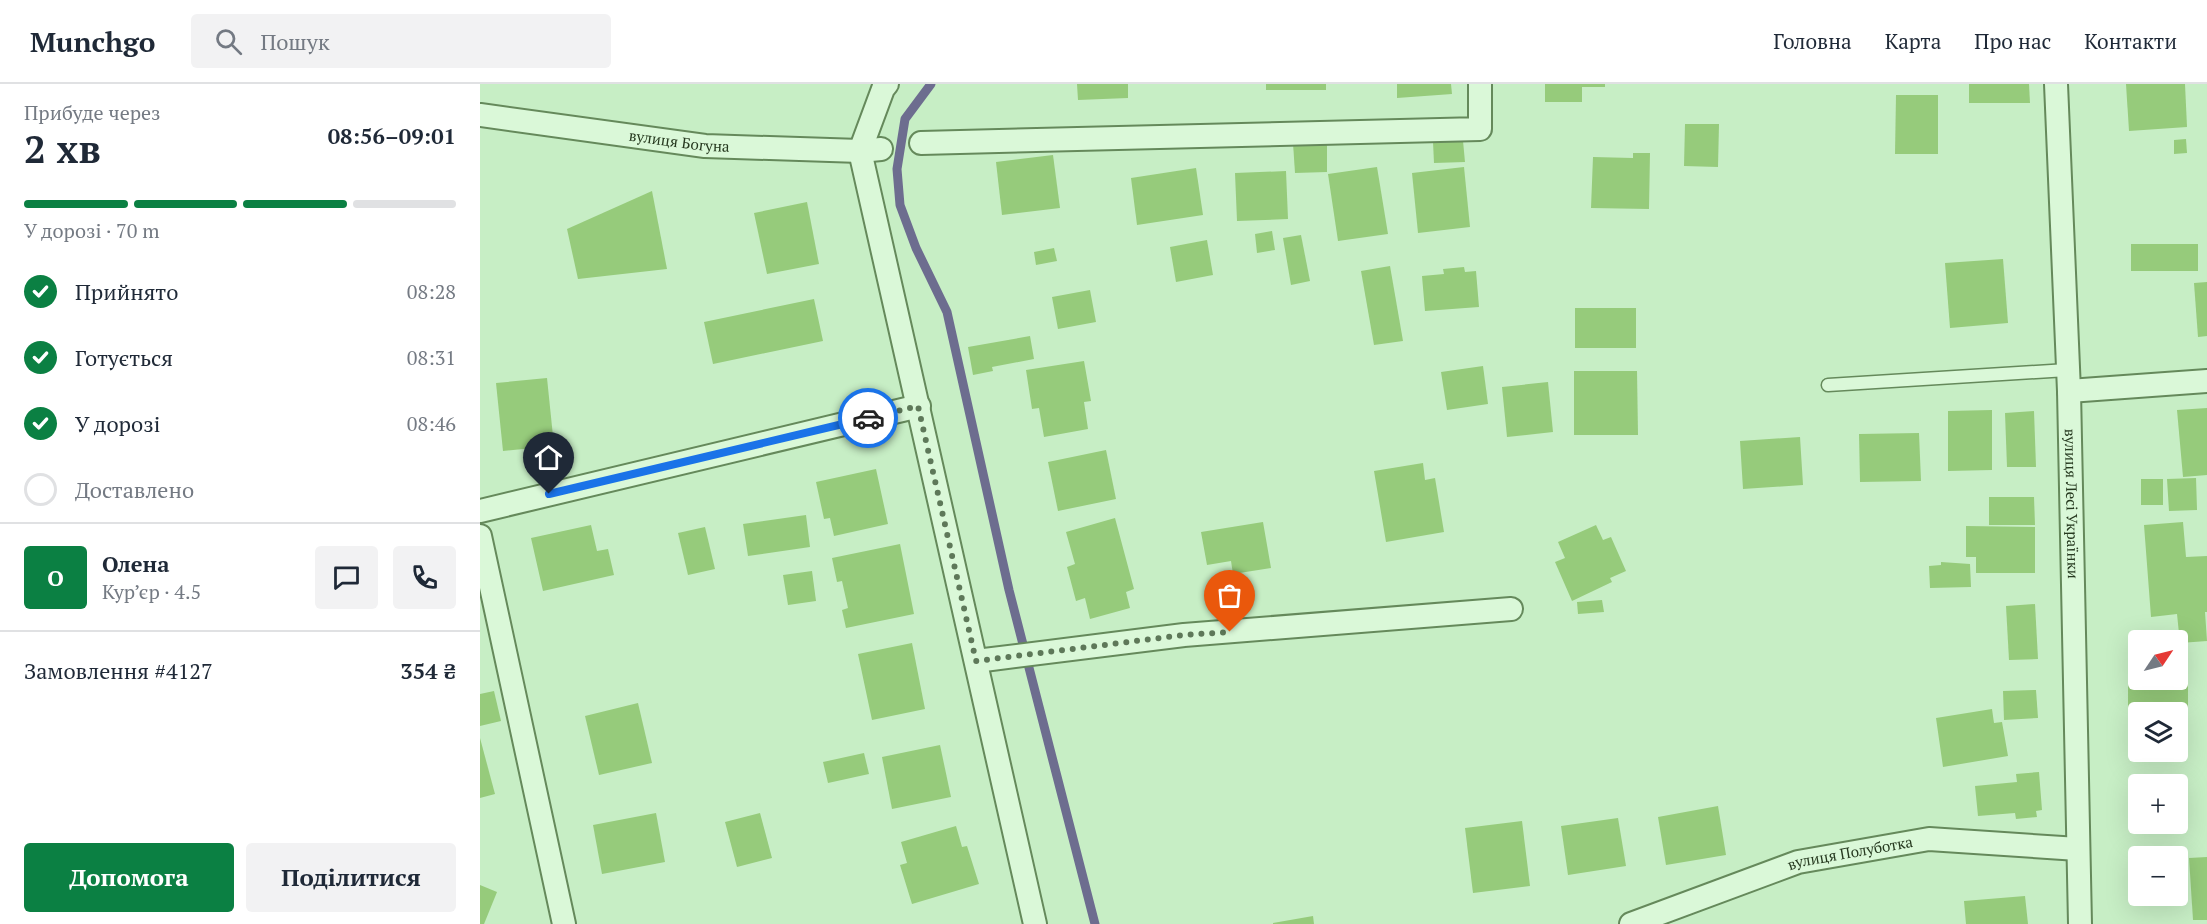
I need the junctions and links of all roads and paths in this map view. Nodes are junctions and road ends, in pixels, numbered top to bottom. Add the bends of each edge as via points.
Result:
1 (887, 84) edge
2 (1480, 84) edge
3 (2056, 84) edge
4 (480, 115) edge
5 (921, 143) dead end
6 (870, 150) junction
7 (2068, 380) junction
8 (2207, 381) edge
9 (1828, 385) dead end
10 (918, 406) junction
11 (480, 511) edge
12 (480, 536) edge
13 (1511, 609) dead end
14 (976, 661) junction
15 (2078, 849) junction
16 (564, 924) edge
17 (1035, 924) edge
18 (1632, 924) edge
19 (2080, 924) edge

1 - 6 street
2 - 5 street via 1480,129
3 - 7 street, вулиця Лесі Українки
4 - 6 street, вулиця Богуна via 705,146
6 - 10 street
7 - 8 street
7 - 9 lane
7 - 15 street, вулиця Лесі Українки
10 - 11 street
10 - 14 street
12 - 16 street
13 - 14 street via 1184,635
14 - 17 street
15 - 18 street, вулиця Полуботка via 1929,839 1797,862
15 - 19 street, вулиця Лесі Українки

